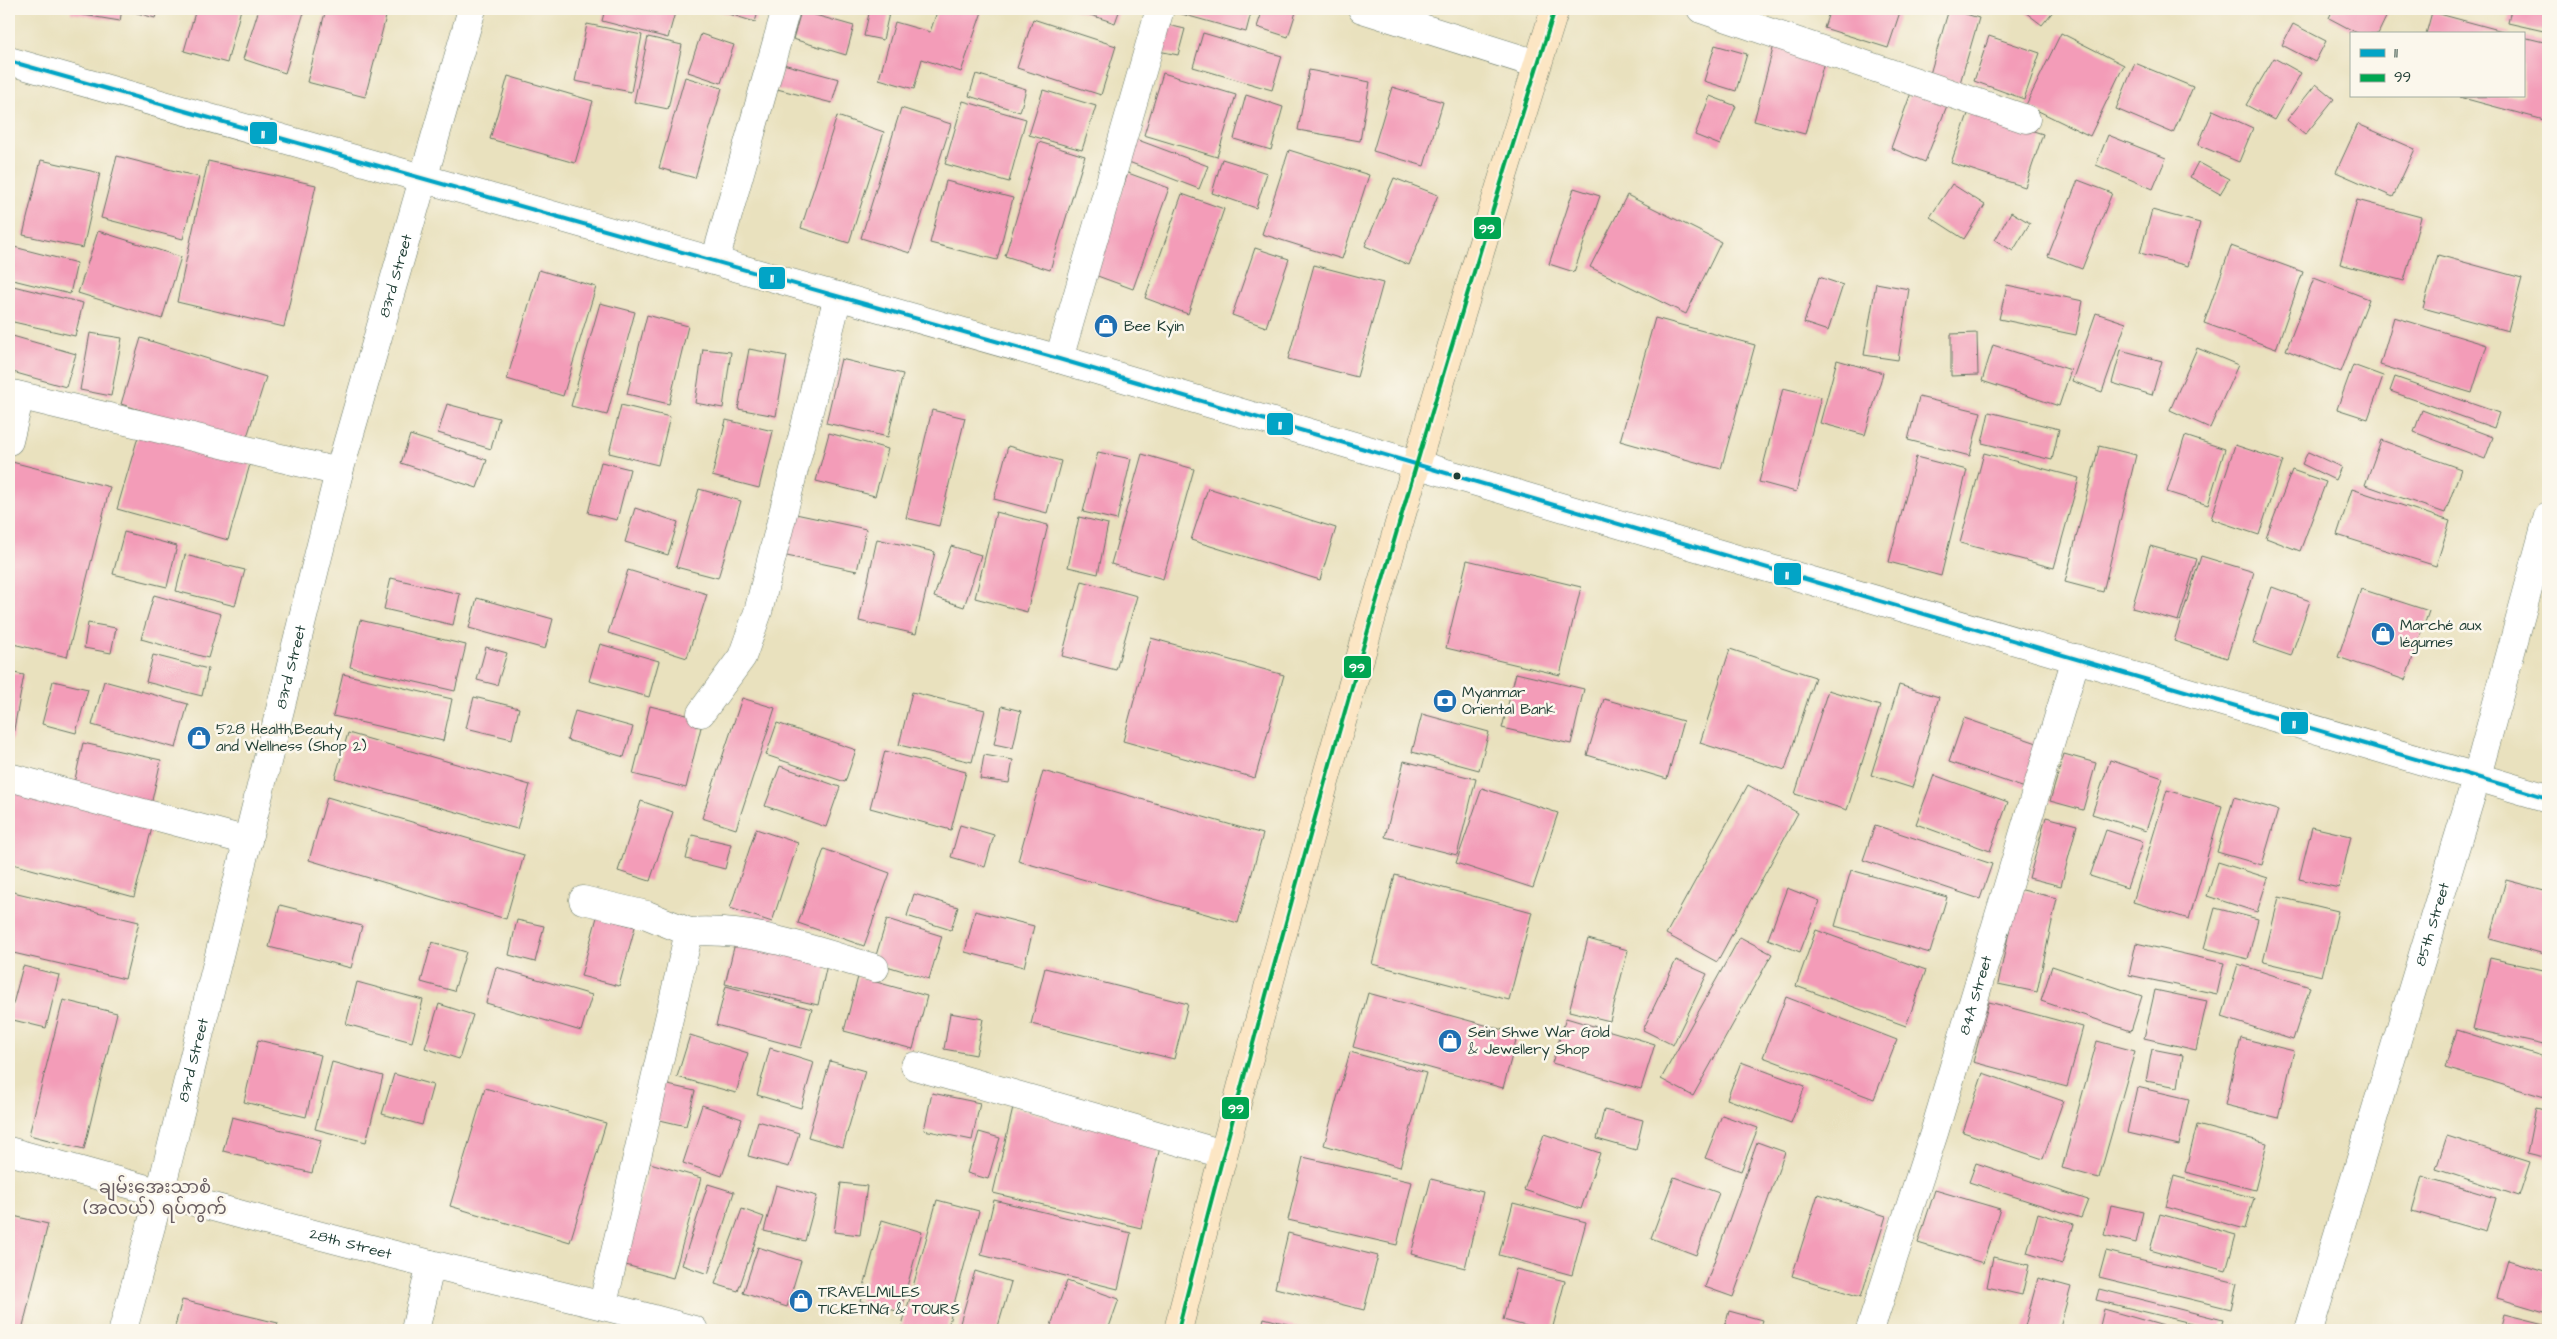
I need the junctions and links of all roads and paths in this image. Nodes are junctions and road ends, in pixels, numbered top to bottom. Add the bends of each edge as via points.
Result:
1 (472, 9) edge
2 (786, 9) edge
3 (1160, 9) edge
4 (1362, 9) edge
5 (1555, 9) edge
6 (1701, 9) edge
7 (1537, 64) junction
8 (10, 68) edge
9 (2026, 119) dead end
10 (423, 180) junction
11 (715, 261) junction
12 (838, 296) junction
13 (1059, 358) junction
14 (14, 394) edge
15 (9, 440) edge
16 (1415, 463) junction
17 (339, 472) junction
18 (2548, 516) edge
19 (2076, 658) junction
20 (701, 713) dead end
21 (2477, 776) junction
22 (9, 777) edge
23 (2548, 798) edge
24 (248, 841) junction
25 (583, 900) dead end
26 (689, 932) junction
27 (875, 968) dead end
28 (915, 1066) dead end
29 (9, 1150) edge
30 (1223, 1154) junction
31 (160, 1193) junction
32 (432, 1264) junction
33 (603, 1304) junction
34 (123, 1330) edge
35 (415, 1330) edge
36 (694, 1330) edge
37 (1178, 1330) edge
38 (1870, 1330) edge
39 (2309, 1330) edge

1 - 10 street, 83rd Street
2 - 11 street
3 - 13 street
4 - 7 street
5 - 7 main road
6 - 9 street
7 - 16 main road
8 - 10 street
10 - 11 street
10 - 17 street, 83rd Street
11 - 12 street
12 - 13 street
12 - 20 street via 758,612 742,657
13 - 16 street
14 - 15 street
14 - 17 street
16 - 19 street
16 - 30 main road
17 - 24 street, 83rd Street
18 - 21 street, 85th Street
19 - 21 street
19 - 38 street, 84A Street via 1934,1133
21 - 23 street
21 - 39 street, 85th Street
22 - 24 street
24 - 31 street, 83rd Street
25 - 26 street via 647,915
26 - 27 street via 749,934
26 - 33 street
28 - 30 street
29 - 31 street, 28th Street
30 - 37 main road
31 - 32 street, 28th Street
31 - 34 street, 83rd Street
32 - 33 street, 28th Street
32 - 35 street
33 - 36 street, 28th Street

